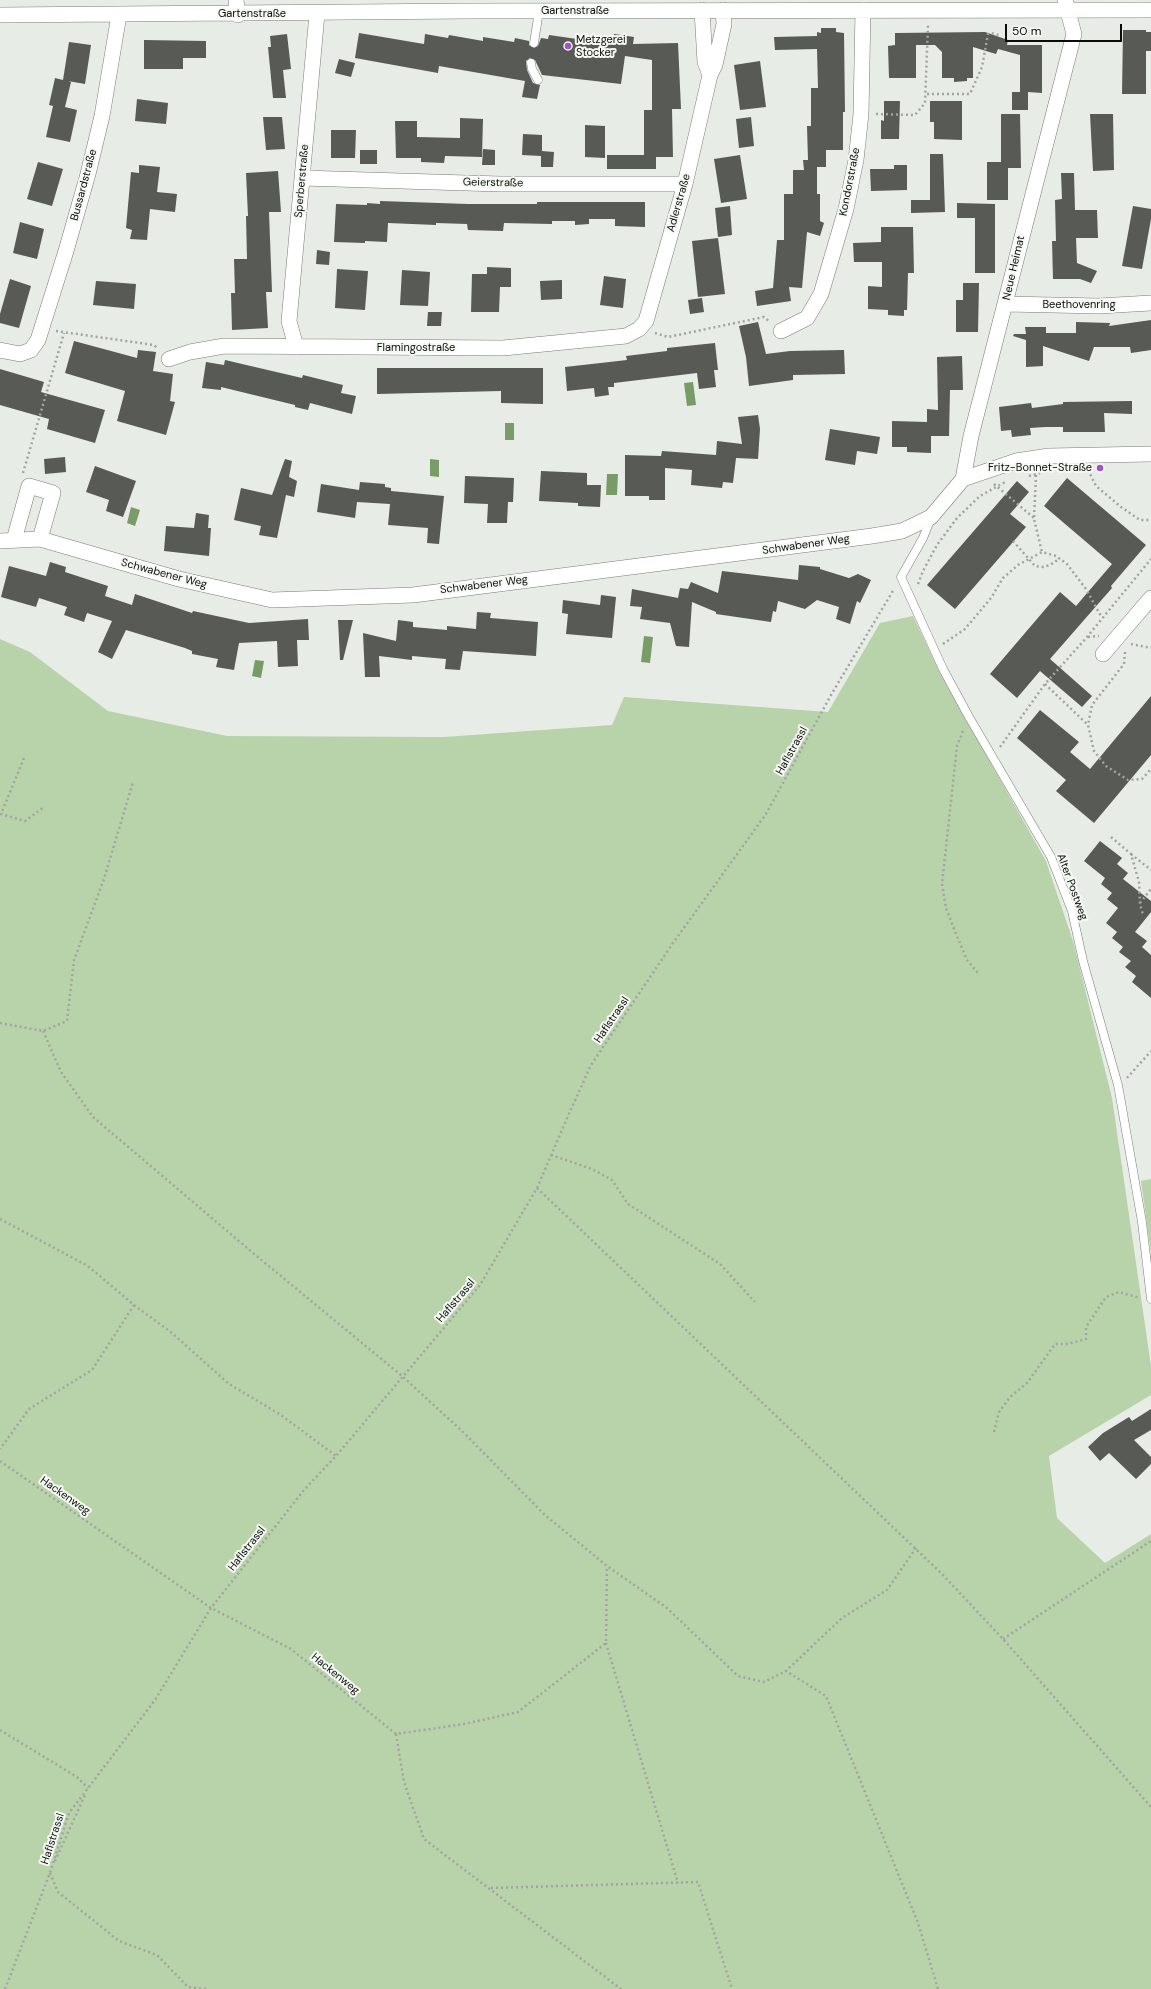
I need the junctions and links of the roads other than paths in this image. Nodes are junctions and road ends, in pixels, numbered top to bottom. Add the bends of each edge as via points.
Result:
1 (942, 5) edge
2 (1067, 5) edge
3 (467, 6) edge
4 (237, 7) edge
5 (692, 7) edge
6 (723, 10) junction
7 (863, 10) junction
8 (1151, 10) edge
9 (539, 11) junction
10 (317, 14) junction
11 (0, 15) edge
12 (119, 15) junction
13 (534, 43) dead end
14 (531, 63) dead end
15 (710, 75) junction
16 (538, 80) dead end
17 (302, 178) junction
18 (685, 184) junction
19 (1151, 303) edge
20 (1006, 304) junction
21 (639, 329) joint
22 (780, 331) road end
23 (296, 347) junction
24 (0, 350) edge
25 (169, 360) road end
26 (1151, 454) edge
27 (963, 479) junction
28 (931, 517) junction
29 (40, 539) junction
30 (7, 541) edge
31 (1151, 598) edge
32 (1103, 654) dead end
33 (1148, 1299) edge

1 - 2 street, Gartenstraße
1 - 7 street, Gartenstraße
2 - 8 street, Gartenstraße
2 - 20 street, Neue Heimat via 1074,34 1033,188
3 - 9 street, Gartenstraße
3 - 10 street, Gartenstraße
4 - 10 street, Gartenstraße
4 - 12 street, Gartenstraße
5 - 6 street, Gartenstraße
5 - 9 street, Gartenstraße
5 - 15 street, Adlerstraße
6 - 7 street, Gartenstraße
6 - 15 street, Adlerstraße via 724,24 715,65
7 - 22 street, Kondorstraße via 861,114 856,160 846,209 821,294 807,318
9 - 13 lane
10 - 17 street, Sperberstraße
11 - 12 street, Gartenstraße
12 - 24 street, Bussardstraße via 102,116 88,174 38,340 31,350 20,354
14 - 16 lane
15 - 18 street, Adlerstraße
17 - 18 street, Geierstraße via 500,184
17 - 23 street, Sperberstraße via 289,321
18 - 21 street, Adlerstraße via 646,322
19 - 20 street, Beethovenring via 1099,306
20 - 27 street, Neue Heimat via 971,436
21 - 23 street, Flamingostraße via 626,336 503,348
23 - 25 street, Flamingostraße via 224,346 190,352
26 - 27 street via 1049,456 1016,462
27 - 28 street, Neue Heimat
28 - 29 street, Schwabener Weg via 902,531 872,536 413,595 272,600 179,579
28 - 33 lane, Alter Postweg via 923,538 901,577 943,669 969,718 1051,857 1072,911 1083,961 1118,1085 1142,1222
29 - 30 street, Schwabener Weg
29 - 30 street, Schwabener Weg via 53,493 29,486
31 - 32 street

